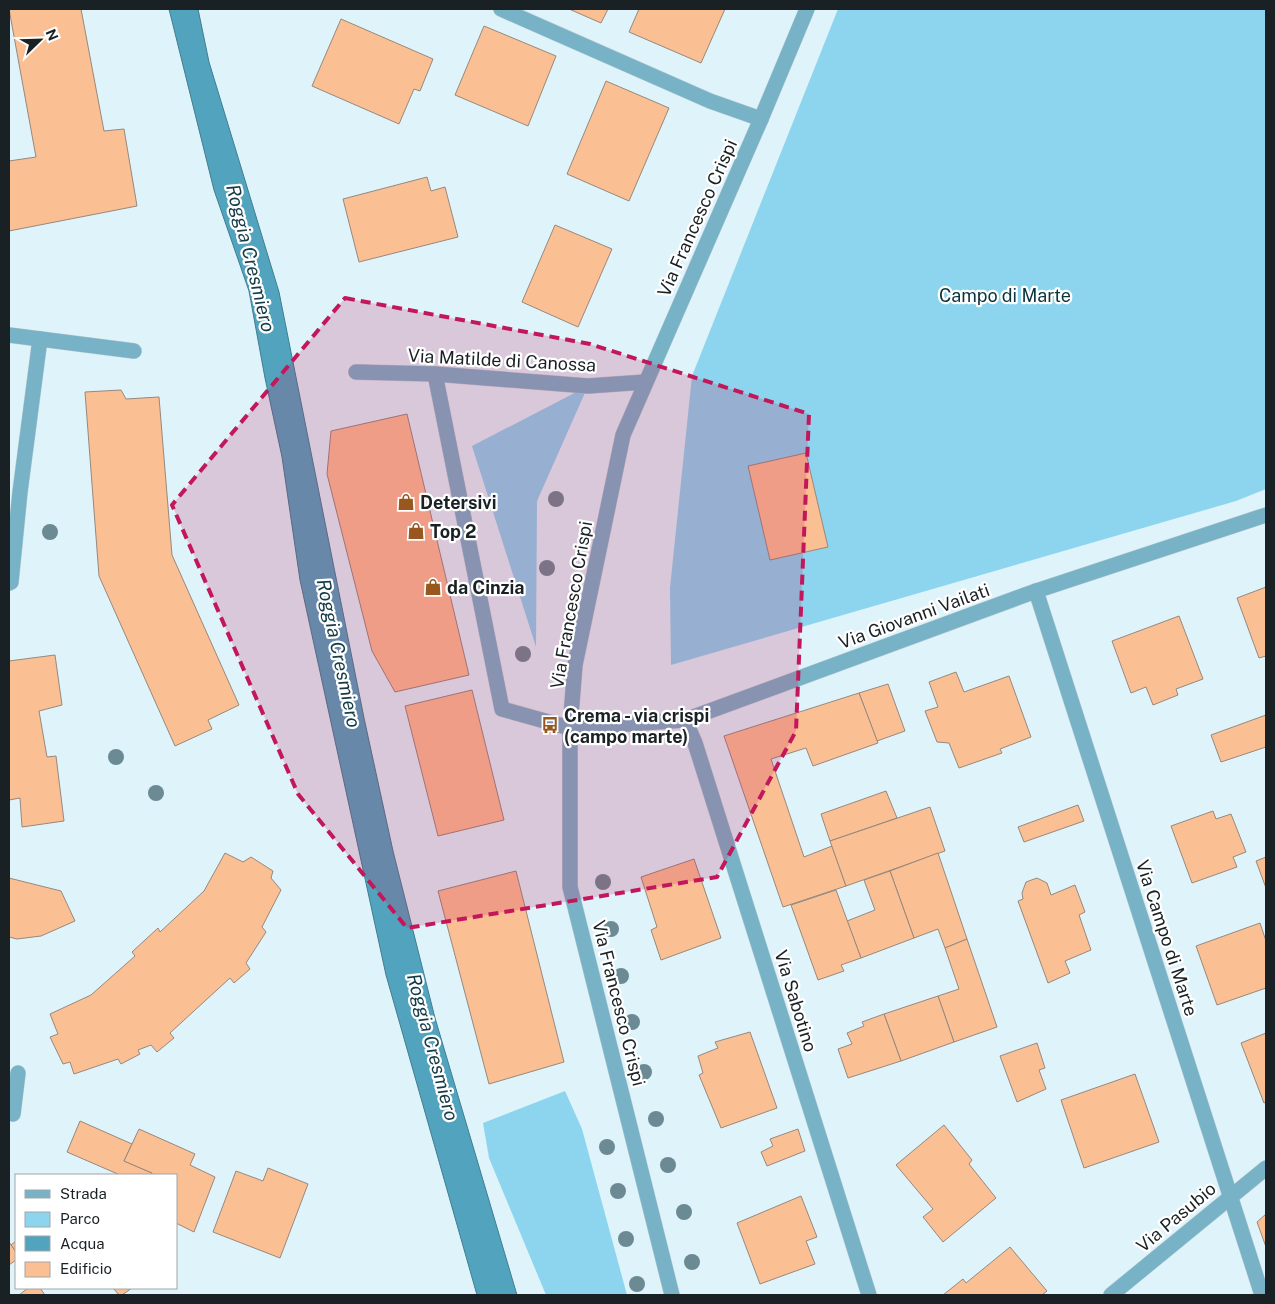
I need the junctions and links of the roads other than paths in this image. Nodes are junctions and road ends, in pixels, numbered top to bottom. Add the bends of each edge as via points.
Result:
1 (501, 9) edge
2 (807, 9) edge
3 (761, 119) junction
4 (9, 335) edge
5 (40, 339) junction
6 (134, 352) dead end
7 (356, 372) dead end
8 (435, 374) junction
9 (646, 382) junction
10 (1266, 515) edge
11 (9, 583) edge
12 (1036, 591) junction
13 (685, 720) junction
14 (570, 728) junction
15 (18, 1073) dead end
16 (9, 1113) edge
17 (1266, 1168) edge
18 (1230, 1197) junction
19 (672, 1295) edge
20 (869, 1295) edge
21 (1111, 1295) edge
22 (1262, 1295) edge

1 - 3 street via 710,101
2 - 3 street, Via Francesco Crispi
3 - 9 street, Via Francesco Crispi
4 - 5 street
5 - 6 street
5 - 11 street
7 - 8 street, Via Matilde di Canossa
8 - 9 street, Via Matilde di Canossa via 588,386
8 - 14 street, Via Giovanni Vailati via 502,709
9 - 14 street, Via Francesco Crispi via 623,435 575,665
10 - 12 street, Via Giovanni Vailati
12 - 13 street, Via Giovanni Vailati
12 - 18 street, Via Campo di Marte
13 - 14 street, Via Giovanni Vailati
13 - 20 street, Via Sabotino via 695,743
14 - 19 street, Via Francesco Crispi via 570,887
15 - 16 street via 13,1114
17 - 18 street, Via Pasubio
18 - 21 street, Via Pasubio
18 - 22 street, Via Campo di Marte

